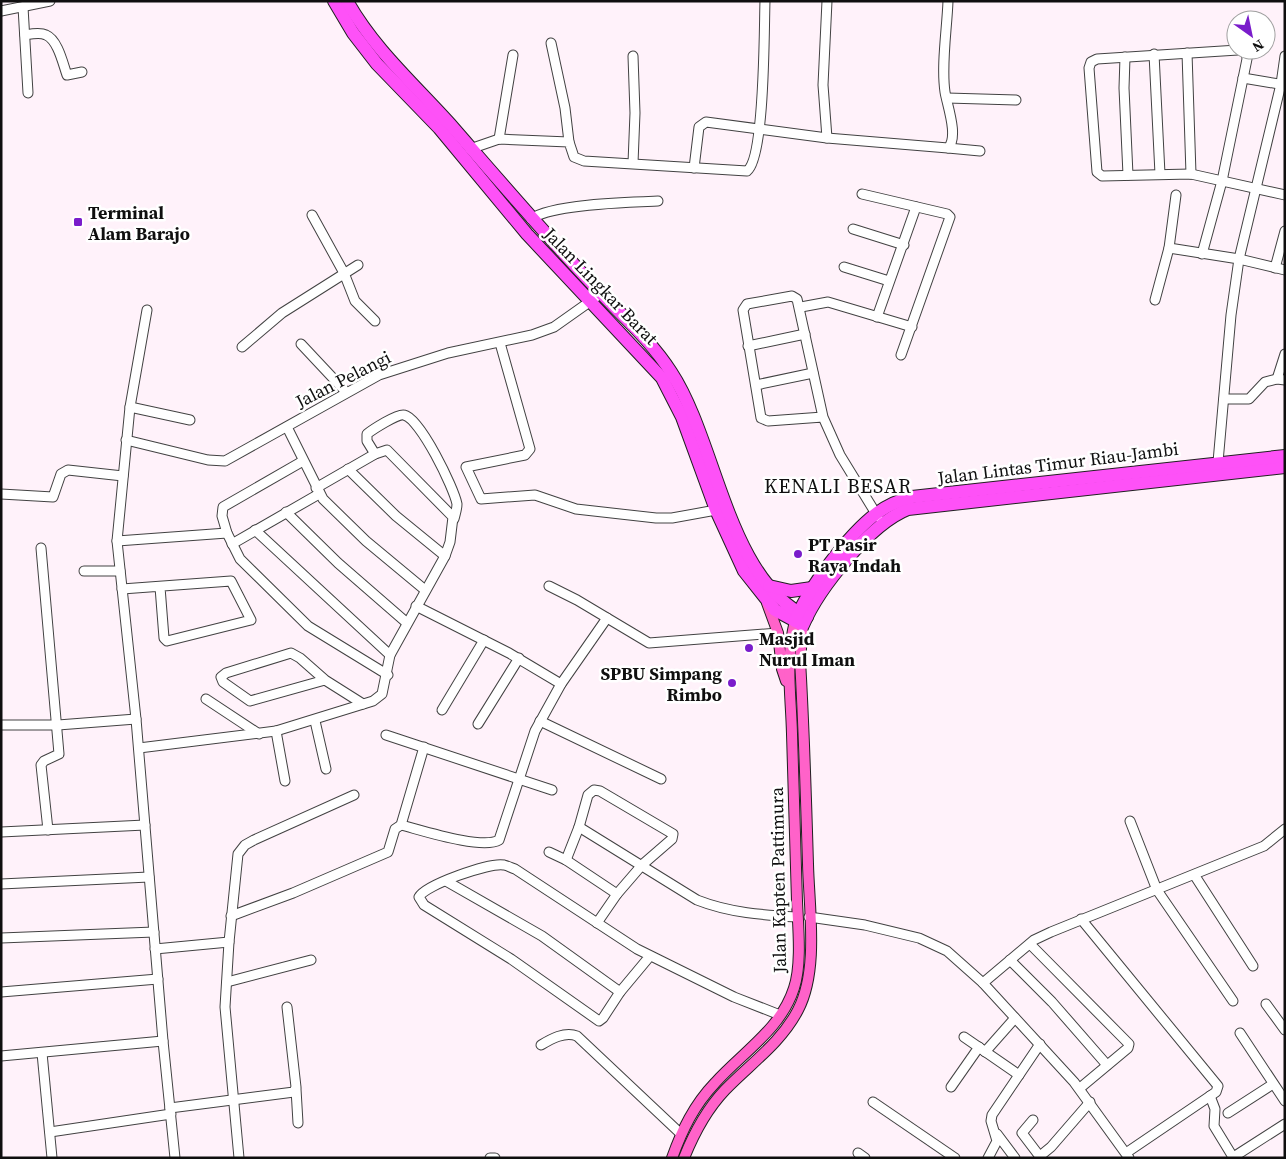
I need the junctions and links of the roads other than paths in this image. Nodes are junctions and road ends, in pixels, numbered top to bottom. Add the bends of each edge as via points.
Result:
1 (334, 1) edge
2 (348, 1) edge
3 (765, 1) edge
4 (827, 1) edge
5 (948, 1) edge
6 (47, 2) edge
7 (23, 7) junction
8 (1, 11) edge
9 (25, 35) junction
10 (551, 43) dead end
11 (1226, 51) edge
12 (1187, 53) junction
13 (1154, 54) junction
14 (513, 55) dead end
15 (633, 56) dead end
16 (1125, 56) junction
17 (1285, 56) edge
18 (1246, 60) edge
19 (82, 72) dead end
20 (1243, 78) junction
21 (1283, 84) edge
22 (28, 93) dead end
23 (947, 98) junction
24 (1016, 100) dead end
25 (760, 129) junction
26 (827, 138) junction
27 (499, 140) junction
28 (569, 142) junction
29 (948, 148) junction
30 (470, 149) junction
31 (980, 151) dead end
32 (634, 163) junction
33 (694, 168) junction
34 (1160, 174) junction
35 (1191, 174) junction
36 (1128, 175) junction
37 (1222, 181) junction
38 (1257, 187) junction
39 (862, 194) dead end
40 (1176, 195) dead end
41 (1285, 195) edge
42 (658, 202) dead end
43 (916, 207) junction
44 (312, 215) dead end
45 (531, 219) junction
46 (853, 229) dead end
47 (1285, 231) edge
48 (904, 245) junction
49 (1169, 248) junction
50 (1202, 254) junction
51 (1239, 259) junction
52 (358, 265) dead end
53 (844, 267) dead end
54 (1280, 269) edge
55 (344, 273) junction
56 (889, 281) junction
57 (596, 297) junction
58 (1155, 300) dead end
59 (801, 307) junction
60 (147, 310) dead end
61 (877, 317) junction
62 (375, 321) dead end
63 (912, 327) junction
64 (805, 334) junction
65 (500, 343) junction
66 (301, 344) dead end
67 (748, 346) junction
68 (242, 347) dead end
69 (1285, 354) edge
70 (901, 355) dead end
71 (813, 373) junction
72 (1281, 380) edge
73 (756, 386) junction
74 (346, 392) junction
75 (1224, 399) junction
76 (130, 407) junction
77 (823, 417) junction
78 (190, 420) dead end
79 (286, 427) junction
80 (126, 440) junction
81 (374, 454) junction
82 (1285, 456) edge
83 (303, 461) junction
84 (1218, 462) junction
85 (1285, 467) edge
86 (348, 469) junction
87 (123, 476) junction
88 (1037, 488) junction
89 (318, 491) junction
90 (1, 494) edge
91 (716, 510) junction
92 (286, 512) junction
93 (879, 518) junction
94 (454, 519) junction
95 (255, 530) junction
96 (227, 533) junction
97 (117, 542) junction
98 (232, 544) junction
99 (42, 548) dead end
100 (445, 556) junction
101 (120, 570) junction
102 (84, 571) dead end
103 (549, 586) dead end
104 (769, 586) junction
105 (160, 587) junction
106 (812, 588) junction
107 (122, 589) junction
108 (425, 590) junction
109 (767, 602) junction
110 (416, 606) junction
111 (607, 618) junction
112 (801, 619) junction
113 (407, 623) junction
114 (778, 633) junction
115 (484, 640) junction
116 (390, 655) junction
117 (519, 658) junction
118 (388, 675) junction
119 (325, 680) junction
120 (562, 684) junction
121 (788, 684) junction
122 (206, 699) dead end
123 (363, 704) junction
124 (442, 710) dead end
125 (136, 720) junction
126 (540, 720) junction
127 (315, 721) junction
128 (1, 724) edge
129 (478, 724) dead end
130 (58, 725) junction
131 (276, 732) junction
132 (259, 734) junction
133 (386, 735) dead end
134 (424, 747) junction
135 (139, 748) junction
136 (326, 769) dead end
137 (518, 779) junction
138 (661, 779) dead end
139 (285, 781) dead end
140 (552, 790) dead end
141 (354, 795) dead end
142 (1130, 822) dead end
143 (145, 825) junction
144 (401, 825) junction
145 (579, 827) junction
146 (1285, 829) edge
147 (48, 830) junction
148 (795, 831) junction
149 (1, 832) edge
150 (807, 834) junction
151 (549, 852) dead end
152 (566, 860) junction
153 (642, 865) junction
154 (1195, 876) junction
155 (149, 877) junction
156 (446, 881) junction
157 (1, 884) edge
158 (1157, 890) junction
159 (617, 894) junction
160 (231, 916) junction
161 (798, 917) junction
162 (810, 917) junction
163 (1081, 918) junction
164 (597, 923) junction
165 (154, 932) junction
166 (1, 938) edge
167 (229, 942) junction
168 (1030, 944) junction
169 (155, 949) junction
170 (650, 956) junction
171 (311, 960) dead end
172 (1010, 960) junction
173 (1253, 966) dead end
174 (158, 979) junction
175 (227, 982) junction
176 (983, 983) junction
177 (1, 992) edge
178 (620, 992) junction
179 (1234, 1001) dead end
180 (1266, 1004) dead end
181 (286, 1007) dead end
182 (780, 1015) junction
183 (1015, 1018) junction
184 (1285, 1030) edge
185 (1240, 1033) dead end
186 (964, 1036) dead end
187 (163, 1041) junction
188 (1040, 1044) junction
189 (541, 1045) dead end
190 (982, 1049) junction
191 (42, 1053) junction
192 (1, 1056) edge
193 (1107, 1065) junction
194 (1019, 1075) junction
195 (1273, 1084) junction
196 (951, 1087) dead end
197 (1080, 1088) junction
198 (296, 1089) junction
199 (1210, 1096) junction
200 (233, 1099) junction
201 (1285, 1101) edge
202 (873, 1102) dead end
203 (1090, 1102) junction
204 (170, 1111) junction
205 (1228, 1113) dead end
206 (1033, 1120) dead end
207 (298, 1123) dead end
208 (1285, 1124) edge
209 (993, 1128) junction
210 (50, 1132) junction
211 (681, 1134) junction
212 (1127, 1156) edge
213 (1041, 1157) edge
214 (1232, 1157) edge
215 (52, 1158) edge
216 (175, 1158) edge
217 (239, 1158) edge
218 (490, 1158) edge
219 (495, 1158) edge
220 (672, 1158) edge
221 (684, 1158) edge
222 (955, 1158) edge
223 (988, 1158) edge
224 (1015, 1158) edge

1 - 57 highway, Jalan Lingkar Barat via 377,64 439,128 527,234
2 - 30 highway, Jalan Lingkar Barat via 386,56
3 - 25 street
4 - 26 street via 823,85
5 - 23 street via 944,84
6 - 7 street
7 - 8 street
7 - 9 street
9 - 19 street via 48,36 67,75
9 - 22 street
10 - 28 street
11 - 12 street
12 - 13 street
12 - 35 street
13 - 16 street
13 - 34 street
14 - 27 street
15 - 32 street
16 - 36 street
16 - 36 street via 1095,60 1089,68 1097,172 1102,176
17 - 21 street
18 - 20 street
20 - 21 street
20 - 37 street
21 - 38 street
23 - 24 street
23 - 29 street via 952,143
25 - 26 street
25 - 33 street via 749,170
25 - 33 street via 700,124
26 - 29 street
27 - 28 street
27 - 30 street
28 - 32 street via 579,160
29 - 31 street
30 - 45 highway, Jalan Lingkar Barat
32 - 33 street
34 - 35 street
34 - 36 street
35 - 37 street
37 - 38 street
37 - 50 street
38 - 41 street
38 - 51 street
39 - 43 street
40 - 49 street
42 - 45 street via 608,202 541,212
43 - 48 street
43 - 63 street via 947,214 950,220
44 - 55 street
45 - 57 highway, Jalan Lingkar Barat
46 - 48 street
47 - 54 street
48 - 56 street
49 - 50 street
49 - 58 street
50 - 51 street
51 - 54 street
51 - 75 street
52 - 55 street
53 - 56 street
55 - 62 street via 355,301
55 - 68 street via 282,313
56 - 61 street
57 - 65 street, Jalan Pelangi via 554,327
57 - 91 highway, Jalan Lingkar Barat via 671,392
57 - 104 highway, Jalan Lingkar Barat via 628,320 680,386 699,426 727,508
59 - 61 street via 828,302
59 - 64 street
59 - 67 street via 792,296 747,304 743,310
60 - 76 street
61 - 63 street
63 - 70 street
64 - 67 street
64 - 71 street
65 - 74 street, Jalan Pelangi via 448,353 394,369
65 - 91 street via 530,449 525,456 466,467 481,499 535,495 576,509 656,518
66 - 74 street
67 - 73 street
69 - 72 street
71 - 73 street
71 - 77 street
72 - 75 street via 1265,382 1249,399
73 - 77 street via 760,415 765,421
74 - 79 street, Jalan Pelangi
75 - 84 street
76 - 78 street
76 - 80 street
77 - 93 street via 840,455
79 - 80 street, Jalan Pelangi via 220,461
79 - 83 street
80 - 87 street
81 - 86 street
81 - 94 street via 389,451
81 - 94 street via 367,434 400,415 407,416 428,440 437,457 456,502
82 - 84 highway, Jalan Lintas Timur Riau-Jambi
83 - 89 street
83 - 96 street via 223,507
84 - 88 highway, Jalan Lintas Timur Riau-Jambi
85 - 88 highway, Jalan Lintas Timur Riau-Jambi
86 - 89 street
86 - 100 street via 396,516
87 - 90 street via 68,470 61,474 53,497
87 - 97 street
88 - 93 highway, Jalan Lintas Timur Riau-Jambi via 912,497 897,502
89 - 92 street
89 - 108 street via 366,540
91 - 109 highway, Jalan Lingkar Barat via 744,571
92 - 95 street
92 - 113 street
93 - 106 highway, Jalan Lintas Timur Riau-Jambi via 858,530
93 - 112 highway, Jalan Lintas Timur Riau-Jambi
94 - 100 street
95 - 98 street
95 - 116 street
96 - 97 street
96 - 98 street
97 - 101 street
98 - 118 street via 240,558 308,626
99 - 130 street
100 - 108 street
101 - 102 street
101 - 107 street
103 - 111 street
104 - 106 highway via 791,591
104 - 112 highway, Jalan Lingkar Barat
105 - 105 street via 167,642 251,620 231,581
105 - 107 street
106 - 112 highway, Jalan Lintas Timur Riau-Jambi
107 - 125 street
108 - 110 street
109 - 112 highway, Jalan Lingkar Barat via 775,610
109 - 114 main road
110 - 113 street
110 - 115 street
111 - 114 street via 649,643
111 - 120 street
112 - 121 main road, Jalan Kapten Pattimura via 790,642
112 - 150 main road, Jalan Kapten Pattimura
113 - 116 street
114 - 121 main road via 782,669
115 - 117 street
115 - 124 street
116 - 118 street
117 - 120 street
117 - 129 street
118 - 123 street via 382,694
119 - 119 street via 291,653 221,677 223,682 250,701
119 - 123 street
120 - 126 street
121 - 148 main road, Jalan Kapten Pattimura
122 - 132 street
123 - 127 street
125 - 130 street
125 - 135 street
126 - 137 street
126 - 138 street
127 - 131 street
127 - 136 street
128 - 130 street
130 - 147 street via 59,754 41,766
131 - 132 street
131 - 139 street
132 - 135 street
133 - 134 street
134 - 137 street
134 - 144 street
135 - 143 street
137 - 140 street
137 - 144 street via 500,838 495,842 440,836
141 - 160 street via 245,845 237,858
142 - 158 street
143 - 147 street
143 - 155 street
144 - 160 street via 395,829 390,849 384,854
145 - 152 street
145 - 153 street
145 - 153 street via 588,795 596,790 672,833 672,839
146 - 154 street via 1264,846
147 - 149 street
148 - 150 main road
148 - 161 main road, Jalan Kapten Pattimura
150 - 162 main road, Jalan Kapten Pattimura
151 - 152 street
152 - 159 street
153 - 159 street
153 - 161 street via 697,900 714,907
154 - 158 street
154 - 173 street
155 - 157 street
155 - 165 street
156 - 164 street via 503,864
156 - 178 street via 542,936
156 - 178 street via 422,892 420,901 511,959 595,1019 603,1018
158 - 163 street
158 - 179 street
159 - 164 street
160 - 167 street
161 - 182 main road, Jalan Kapten Pattimura via 798,970 794,987
162 - 176 street via 864,925 928,941 951,954
162 - 221 main road, Jalan Kapten Pattimura via 809,971 799,1008 778,1040 708,1110
163 - 168 street
163 - 199 street via 1213,1078 1217,1089
164 - 170 street
165 - 166 street
165 - 169 street
167 - 169 street
167 - 175 street
168 - 172 street
168 - 193 street via 1128,1043 1128,1048
169 - 174 street
170 - 178 street
170 - 182 street via 734,997
171 - 175 street
172 - 176 street
172 - 193 street
174 - 177 street
174 - 187 street
175 - 200 street via 225,1006
176 - 183 street
180 - 184 street
181 - 198 street
182 - 211 main road, Jalan Kapten Pattimura via 769,1032 698,1103
183 - 188 street
183 - 190 street
185 - 195 street
186 - 190 street
187 - 191 street
187 - 204 street
188 - 194 street
188 - 197 street
189 - 211 street via 557,1036 577,1036
190 - 194 street
190 - 196 street
191 - 192 street
191 - 210 street
193 - 197 street
194 - 209 street via 992,1115
195 - 201 street
195 - 205 street
197 - 203 street
198 - 200 street
198 - 207 street
199 - 212 street
199 - 214 street via 1215,1109 1214,1126
200 - 204 street
200 - 217 street
202 - 222 street
203 - 212 street
203 - 213 street
204 - 210 street
204 - 216 street
206 - 213 street via 1022,1133
208 - 214 street
209 - 223 street via 997,1141
209 - 224 street
210 - 215 street
211 - 220 main road, Jalan Kapten Pattimura
218 - 219 street

